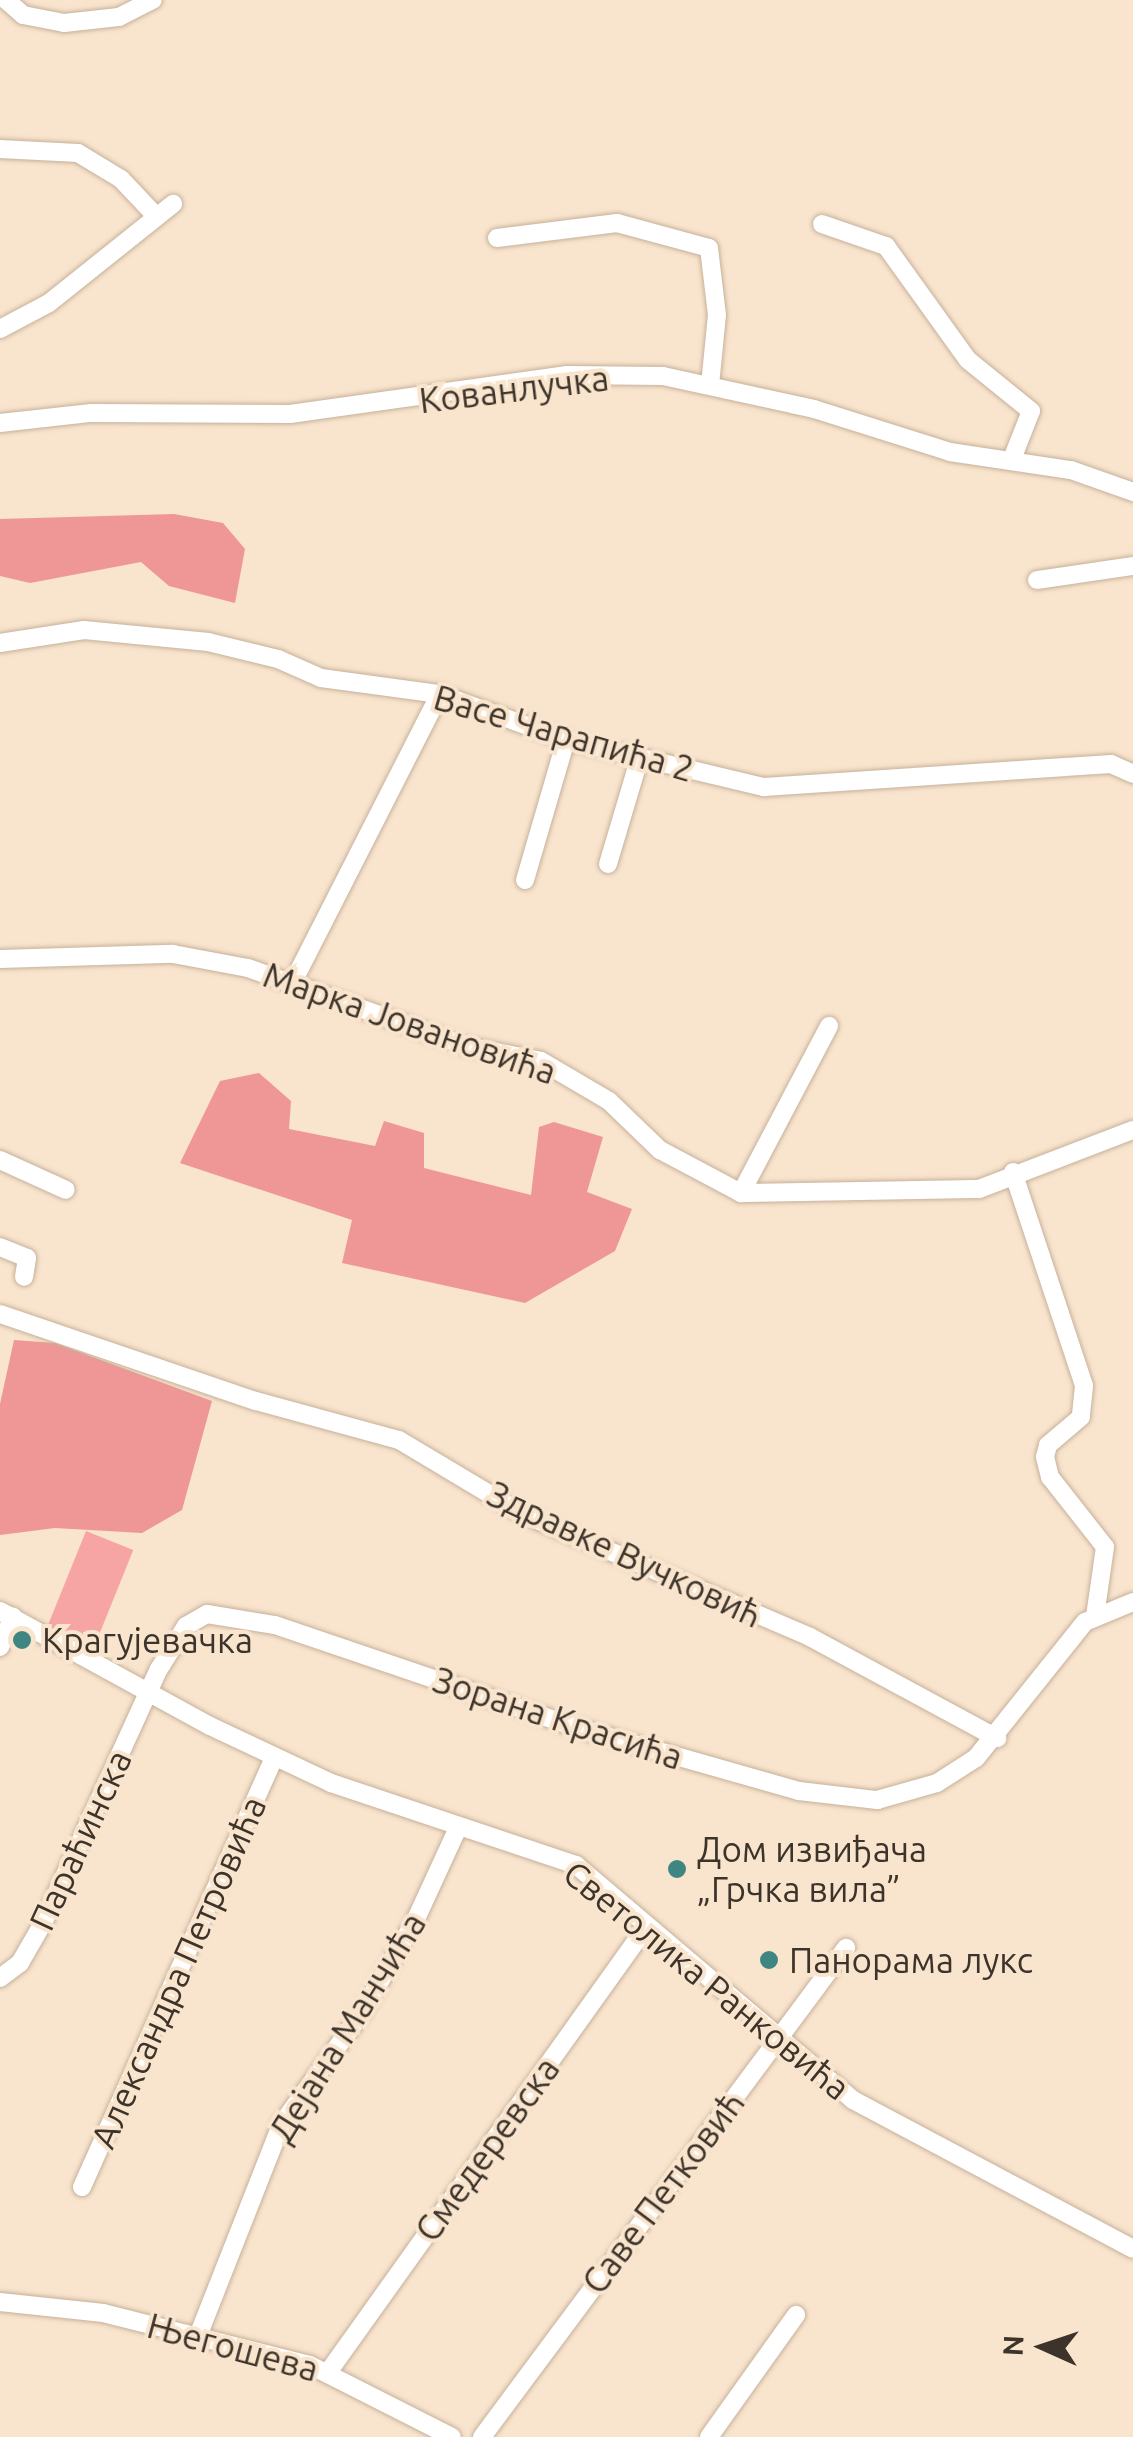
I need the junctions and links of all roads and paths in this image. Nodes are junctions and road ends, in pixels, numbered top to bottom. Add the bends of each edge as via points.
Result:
1 (6, 0) edge
2 (153, 0) edge
3 (0, 149) edge
4 (172, 204) dead end
5 (155, 215) junction
6 (822, 224) dead end
7 (498, 238) dead end
8 (0, 329) edge
9 (710, 385) junction
10 (0, 423) edge
11 (1012, 459) junction
12 (1133, 492) edge
13 (1133, 566) edge
14 (1037, 580) dead end
15 (0, 644) edge
16 (440, 694) junction
17 (566, 740) junction
18 (638, 760) junction
19 (1133, 774) edge
20 (608, 864) dead end
21 (525, 880) dead end
22 (0, 959) edge
23 (292, 984) junction
24 (830, 1026) dead end
25 (1133, 1130) edge
26 (0, 1160) edge
27 (1013, 1172) junction
28 (66, 1190) dead end
29 (741, 1193) junction
30 (0, 1247) edge
31 (24, 1277) dead end
32 (3, 1319) edge
33 (1133, 1602) edge
34 (6, 1614) edge
35 (1095, 1616) junction
36 (0, 1647) edge
37 (147, 1693) junction
38 (997, 1738) junction
39 (274, 1758) junction
40 (457, 1830) junction
41 (646, 1927) junction
42 (846, 1948) dead end
43 (0, 1978) edge
44 (777, 2040) junction
45 (82, 2187) dead end
46 (1133, 2249) edge
47 (0, 2302) edge
48 (796, 2314) dead end
49 (198, 2336) junction
50 (329, 2370) junction
51 (452, 2437) edge
52 (482, 2437) edge
53 (709, 2437) edge

1 - 2 street via 23,15 64,23 119,17
3 - 5 street via 78,153 121,179
4 - 5 street
5 - 8 street via 48,303
6 - 11 street via 886,246 968,360 1031,410
7 - 9 street via 617,222 708,248 716,315
9 - 10 street, Кованлучка via 663,376 567,376 290,414 92,412
9 - 11 street, Кованлучка via 950,452
11 - 12 street, Кованлучка
13 - 14 street
15 - 16 street, Васе Чарапића 2 via 84,630 137,632 278,659 341,682
16 - 17 street, Васе Чарапића 2
16 - 23 street
17 - 18 street, Васе Чарапића 2
17 - 21 street
18 - 19 street, Васе Чарапића 2 via 764,787 1111,764
18 - 20 street
22 - 23 street, Марка Јовановића via 173,954
23 - 29 street, Марка Јовановића via 466,1046 541,1061 610,1101 660,1150
24 - 29 street
25 - 27 street
26 - 28 street
27 - 29 street via 978,1189 928,1194 839,1188
27 - 35 street via 1084,1386 1081,1417 1048,1445 1045,1457 1050,1477 1105,1546
30 - 31 street via 27,1258
32 - 38 street, Здравке Вучковић via 410,1445 521,1513 810,1637
33 - 35 street
34 - 36 street
34 - 37 street, Светолика Ранковића
35 - 38 street via 1064,1645
37 - 38 street, Зорана Красића via 186,1626 206,1614 230,1614 581,1729 799,1791 895,1797 958,1772
37 - 39 street, Светолика Ранковића
37 - 43 street, Параћинска via 43,1923 20,1963
39 - 40 street, Светолика Ранковића
39 - 45 street, Александра Петровића
40 - 41 street, Светолика Ранковића via 576,1865
40 - 49 street, Дејана Манчића via 362,2014 281,2125
41 - 44 street, Светолика Ранковића
41 - 50 street, Смедеревска
42 - 44 street, Саве Петковић
44 - 46 street, Светолика Ранковића via 853,2100
44 - 52 street, Саве Петковић
47 - 49 street, Његошева via 103,2313
48 - 53 street
49 - 50 street, Његошева
50 - 51 street, Његошева

